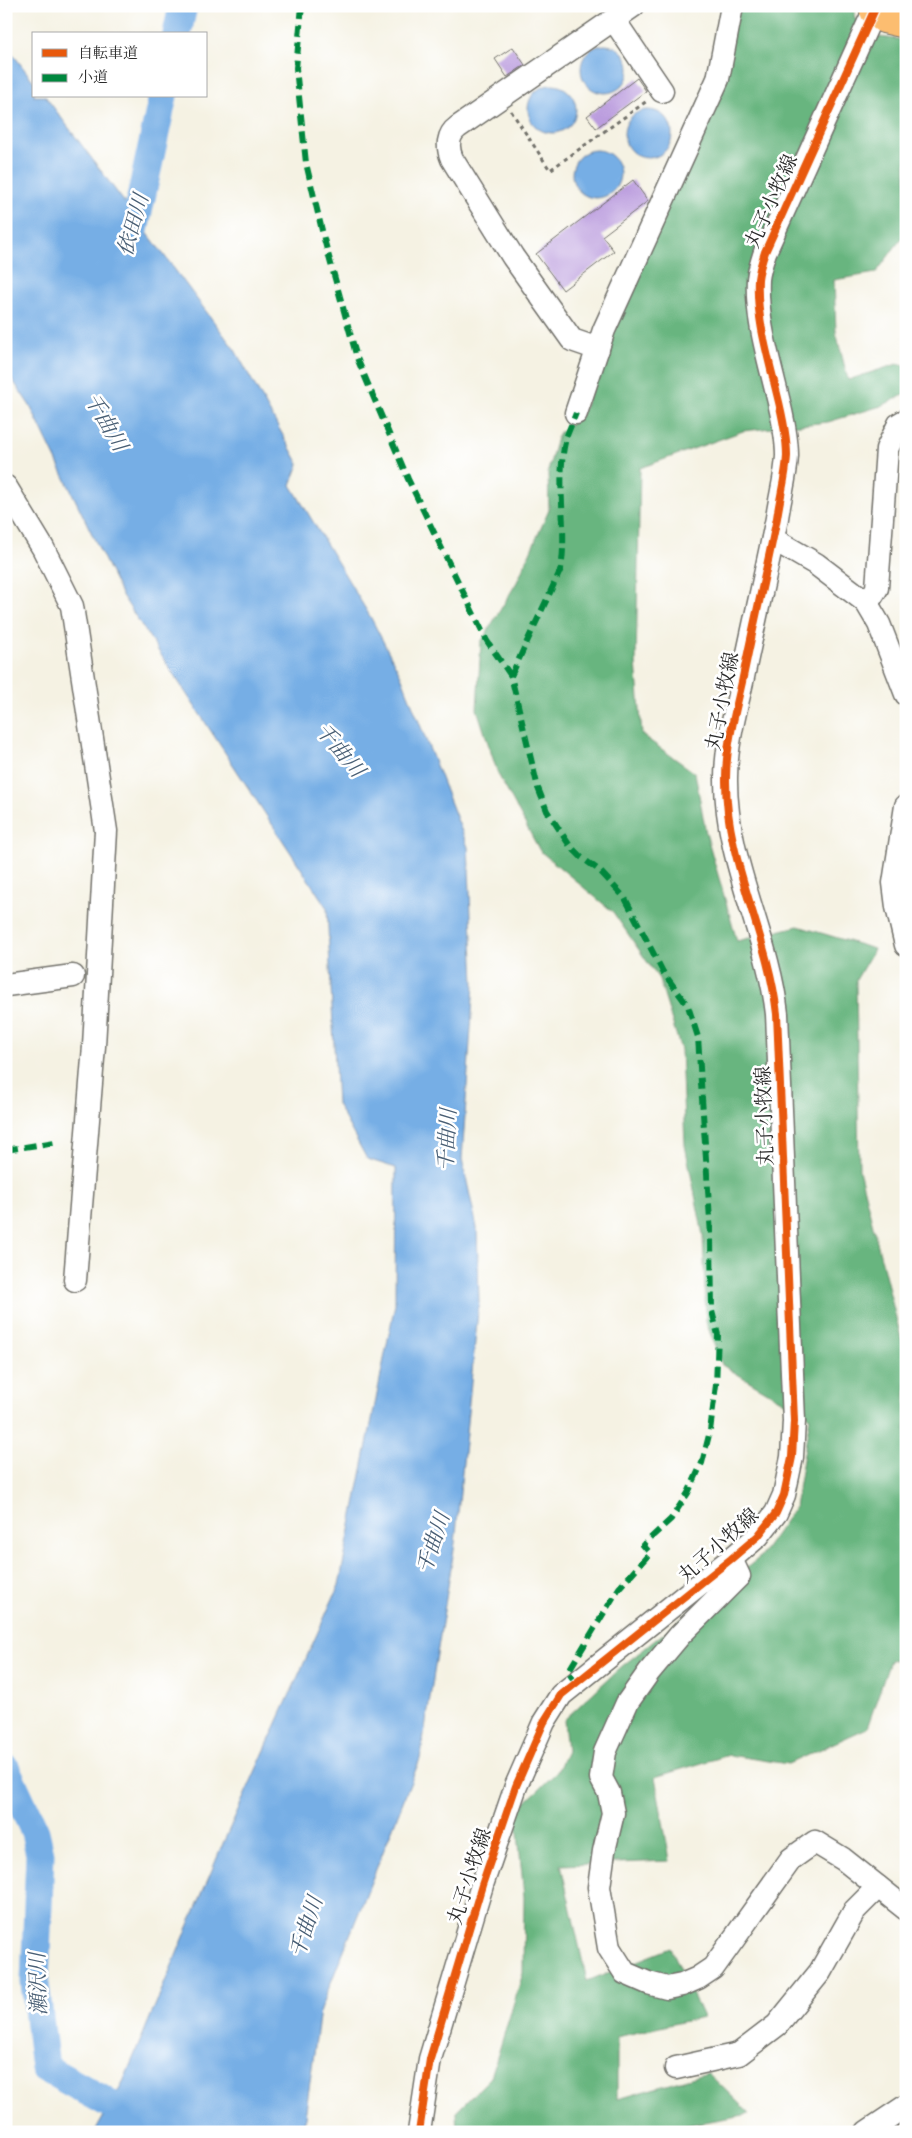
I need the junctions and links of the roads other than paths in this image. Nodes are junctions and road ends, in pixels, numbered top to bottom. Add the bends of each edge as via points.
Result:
1 (633, 6) edge
2 (732, 6) edge
3 (875, 9) edge
4 (614, 20) junction
5 (906, 24) edge
6 (662, 91) road end
7 (598, 349) junction
8 (576, 413) dead end
9 (906, 420) edge
10 (6, 487) edge
11 (773, 539) junction
12 (866, 602) junction
13 (906, 694) edge
14 (906, 806) edge
15 (906, 945) edge
16 (74, 976) dead end
17 (6, 985) edge
18 (76, 1280) dead end
19 (731, 1559) junction
20 (878, 1887) junction
21 (906, 1908) edge
22 (676, 2068) dead end
23 (906, 2106) edge
24 (419, 2132) edge
25 (867, 2132) edge

1 - 4 street
2 - 7 street via 718,79 632,265
3 - 5 main road via 884,19
3 - 11 street, 丸子小牧線 via 765,252 758,277 761,326 786,448
4 - 6 street
4 - 7 street via 453,131 449,142 449,152 514,257 572,340
7 - 8 street
9 - 12 street via 899,424 887,449 877,588
10 - 18 street via 43,548 72,606 106,831
11 - 12 street via 816,564
11 - 19 street, 丸子小牧線 via 729,741 726,807 740,874 774,986 794,1421 789,1478 776,1513 758,1536
12 - 13 street via 879,624
14 - 15 street via 894,883 896,908
16 - 17 street
19 - 20 street via 738,1576 649,1672 627,1703 605,1752 601,1778 609,1793 613,1813 599,1887 609,1948 625,1973 648,1983 667,1988 698,1978 713,1968 791,1859 815,1842
19 - 24 street, 丸子小牧線 via 561,1695 544,1722 516,1786 482,1885 430,2059
20 - 21 street
20 - 22 street via 855,1910 820,1972 777,2026 740,2054
23 - 25 street

